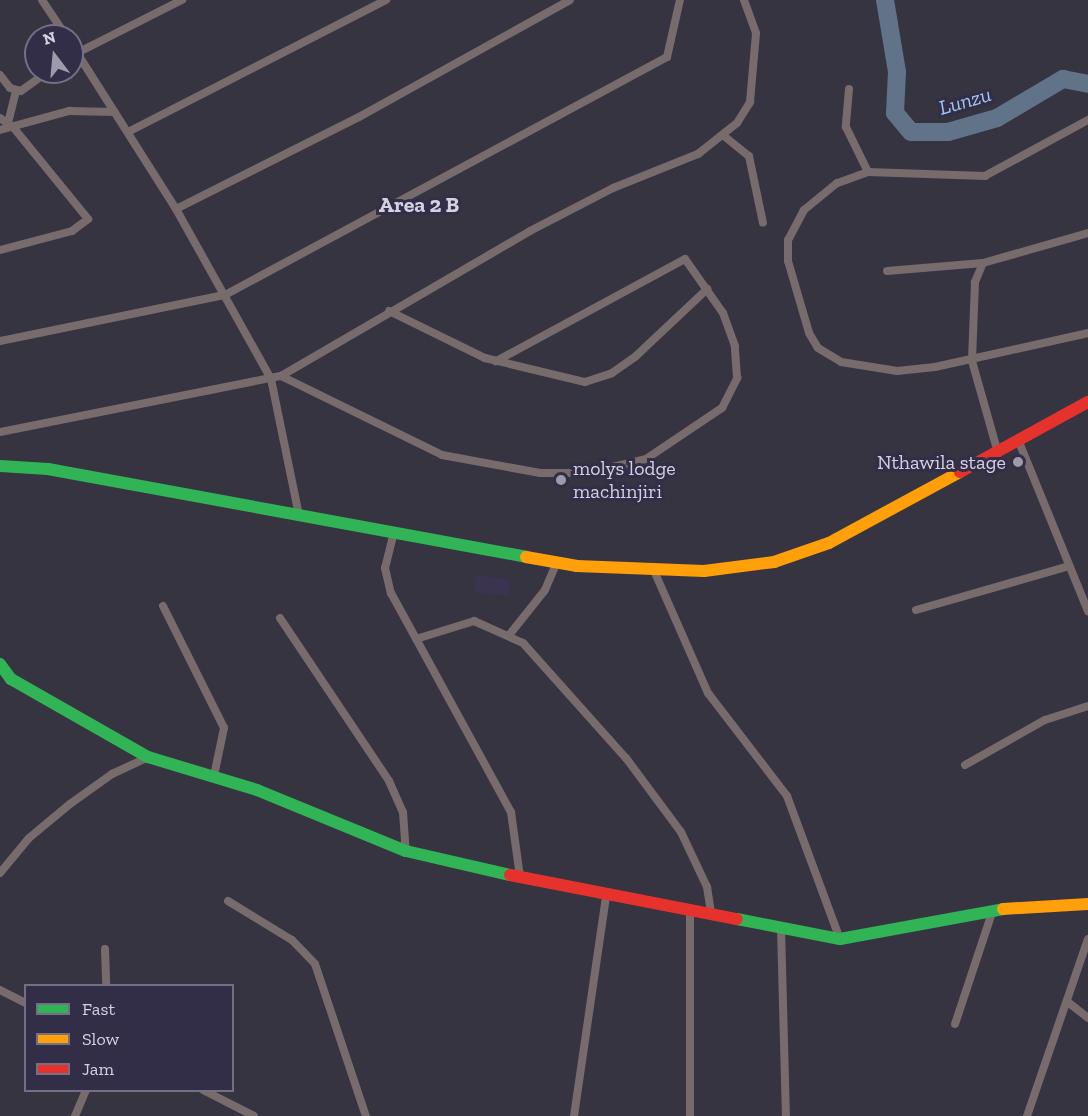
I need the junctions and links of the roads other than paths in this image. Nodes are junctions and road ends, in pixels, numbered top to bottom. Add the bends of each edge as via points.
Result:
1 (42, 0) edge
2 (182, 0) edge
3 (386, 0) edge
4 (570, 0) edge
5 (680, 0) edge
6 (744, 0) edge
7 (58, 24) edge
8 (84, 49) edge
9 (84, 64) edge
10 (0, 75) edge
11 (34, 84) edge
12 (849, 89) dead end
13 (16, 91) junction
14 (114, 112) junction
15 (0, 118) edge
16 (1088, 120) edge
17 (11, 125) junction
18 (0, 130) edge
19 (128, 132) junction
20 (724, 136) junction
21 (868, 172) junction
22 (176, 208) junction
23 (763, 223) dead end
24 (1087, 236) edge
25 (0, 250) edge
26 (983, 263) junction
27 (887, 271) dead end
28 (707, 289) junction
29 (225, 295) junction
30 (389, 311) junction
31 (1088, 333) edge
32 (0, 341) edge
33 (496, 361) junction
34 (972, 361) junction
35 (281, 376) junction
36 (271, 379) junction
37 (1088, 402) edge
38 (0, 432) edge
39 (1019, 442) junction
40 (998, 453) junction
41 (0, 466) edge
42 (298, 515) junction
43 (394, 532) junction
44 (556, 562) junction
45 (1069, 566) junction
46 (655, 573) junction
47 (163, 606) dead end
48 (916, 610) dead end
49 (1088, 611) edge
50 (280, 618) dead end
51 (510, 634) junction
52 (416, 639) junction
53 (0, 664) edge
54 (1088, 706) edge
55 (148, 757) junction
56 (965, 765) dead end
57 (214, 776) junction
58 (406, 851) junction
59 (0, 873) edge
60 (520, 877) junction
61 (606, 896) junction
62 (228, 902) dead end
63 (1088, 904) edge
64 (993, 910) junction
65 (690, 911) junction
66 (711, 912) junction
67 (781, 928) junction
68 (840, 939) junction
69 (1088, 939) edge
70 (105, 949) dead end
71 (106, 984) edge
72 (0, 990) edge
73 (24, 1002) edge
74 (1069, 1003) junction
75 (1088, 1018) edge
76 (955, 1024) dead end
77 (85, 1092) edge
78 (207, 1092) edge
79 (75, 1116) edge
80 (254, 1116) edge
81 (366, 1116) edge
82 (574, 1116) edge
83 (690, 1116) edge
84 (786, 1116) edge
85 (1027, 1116) edge

1 - 7 street
2 - 8 street
3 - 19 street
4 - 22 street via 359,117
5 - 29 street via 667,57
6 - 20 street via 754,20 757,70 750,102
9 - 14 street
10 - 13 street
11 - 13 street
12 - 21 street via 846,127
13 - 17 street
14 - 17 street via 83,109
14 - 19 street
15 - 17 street
16 - 21 street via 985,176
17 - 18 street
17 - 25 street via 87,224
19 - 22 street
20 - 23 street via 749,156
20 - 30 street via 698,154 556,218
21 - 34 street via 819,193 788,240 794,292 809,333 829,356 856,365 897,371
22 - 29 street
24 - 26 street
26 - 27 street
26 - 34 street via 975,282
28 - 33 street via 636,356 598,380 557,378
28 - 33 street via 685,259
28 - 35 street via 735,346 737,378 730,398 696,430 627,467 540,473 442,455
29 - 32 street
29 - 36 street
30 - 33 street via 459,348
30 - 35 street
31 - 34 street
34 - 40 street
35 - 36 street
36 - 38 street via 48,418
36 - 42 street
37 - 39 street
39 - 40 street
39 - 45 street
40 - 46 street via 829,543 737,568
41 - 42 street via 48,469
42 - 43 street
43 - 44 street
43 - 52 street via 386,577
44 - 46 street
44 - 51 street via 545,590
45 - 48 street
45 - 49 street
46 - 68 street via 708,693 787,796
47 - 57 street via 224,728
50 - 58 street via 389,781 403,812
51 - 52 street via 474,621
51 - 66 street via 626,758 681,832 707,887
52 - 60 street via 511,812
53 - 55 street via 11,679
54 - 56 street via 1045,720
55 - 57 street
55 - 59 street via 112,774 70,804 29,838
57 - 58 street
58 - 60 street
60 - 61 street
61 - 65 street
61 - 82 street
62 - 81 street via 292,940 315,964
63 - 64 street
64 - 68 street
64 - 76 street
65 - 66 street
65 - 83 street
66 - 67 street
67 - 68 street
67 - 84 street
69 - 74 street
70 - 71 street
72 - 73 street
74 - 75 street
74 - 85 street
77 - 79 street
78 - 80 street

